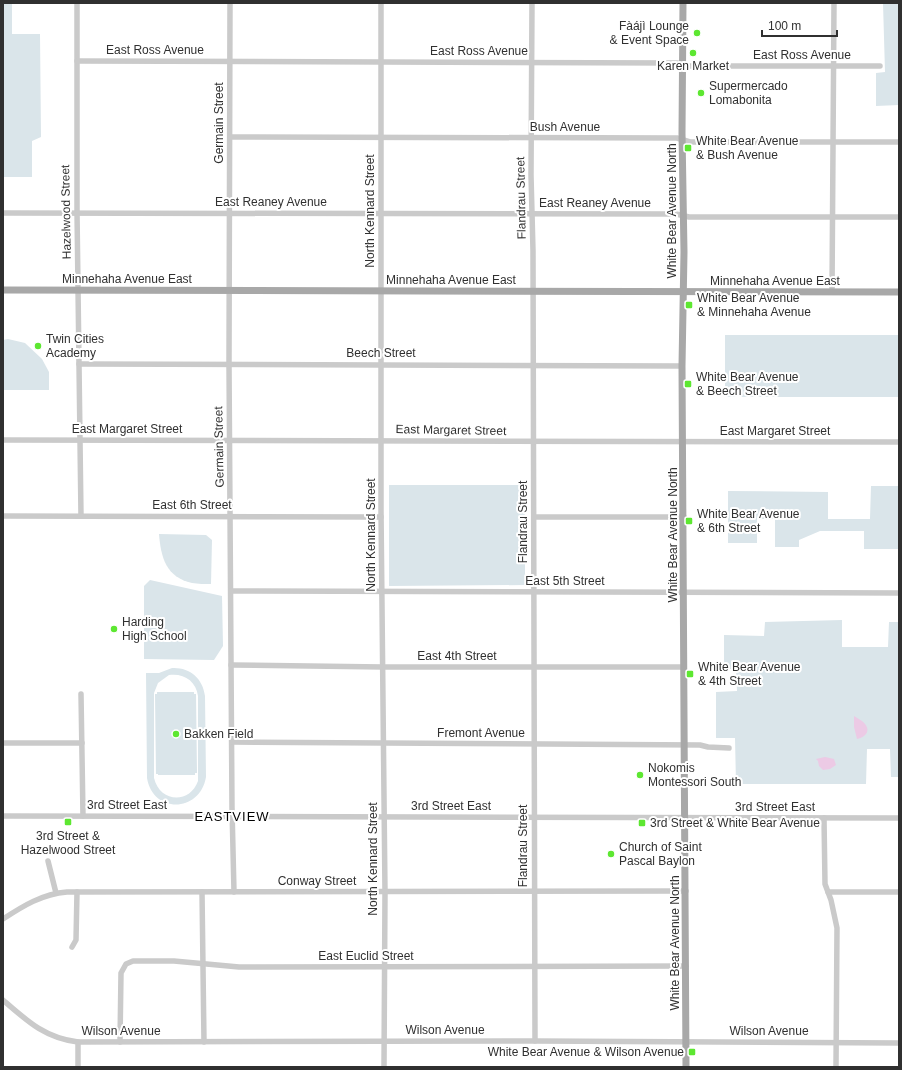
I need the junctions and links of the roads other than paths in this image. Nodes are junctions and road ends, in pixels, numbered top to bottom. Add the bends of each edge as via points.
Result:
1 (77, 3) edge
2 (230, 3) edge
3 (381, 3) edge
4 (532, 3) edge
5 (683, 3) edge
6 (834, 3) edge
7 (77, 61) junction
8 (230, 62) junction
9 (381, 62) junction
10 (532, 62) junction
11 (683, 64) junction
12 (834, 66) junction
13 (880, 66) dead end
14 (230, 137) junction
15 (381, 138) junction
16 (531, 138) junction
17 (682, 140) junction
18 (833, 141) junction
19 (899, 142) edge
20 (3, 212) edge
21 (77, 212) junction
22 (230, 213) junction
23 (380, 213) junction
24 (531, 214) junction
25 (683, 215) junction
26 (832, 217) junction
27 (899, 217) edge
28 (78, 289) junction
29 (3, 290) edge
30 (229, 290) junction
31 (380, 291) junction
32 (533, 291) junction
33 (683, 292) junction
34 (832, 292) junction
35 (899, 292) edge
36 (79, 364) junction
37 (229, 364) junction
38 (381, 364) junction
39 (533, 365) junction
40 (682, 366) junction
41 (3, 440) edge
42 (80, 440) junction
43 (230, 440) junction
44 (381, 440) junction
45 (683, 441) junction
46 (533, 442) junction
47 (899, 442) edge
48 (3, 516) edge
49 (81, 516) junction
50 (231, 516) junction
51 (381, 517) junction
52 (534, 517) junction
53 (684, 517) junction
54 (231, 591) junction
55 (382, 592) junction
56 (534, 592) junction
57 (684, 592) junction
58 (899, 593) edge
59 (231, 665) junction
60 (383, 667) junction
61 (534, 667) junction
62 (684, 667) junction
63 (81, 694) dead end
64 (232, 742) junction
65 (3, 743) edge
66 (82, 743) junction
67 (383, 743) junction
68 (534, 744) junction
69 (685, 745) junction
70 (729, 748) dead end
71 (3, 816) edge
72 (82, 816) junction
73 (232, 816) junction
74 (384, 816) junction
75 (685, 817) junction
76 (534, 818) junction
77 (824, 818) junction
78 (899, 818) edge
79 (48, 861) dead end
80 (686, 891) junction
81 (77, 892) junction
82 (202, 892) junction
83 (234, 892) junction
84 (385, 892) junction
85 (534, 892) junction
86 (828, 892) junction
87 (899, 892) edge
88 (56, 893) junction
89 (3, 919) edge
90 (72, 947) dead end
91 (202, 964) junction
92 (384, 966) junction
93 (535, 966) junction
94 (686, 966) junction
95 (3, 1000) edge
96 (535, 1041) junction
97 (78, 1042) junction
98 (120, 1042) junction
99 (204, 1042) junction
100 (385, 1042) junction
101 (686, 1042) junction
102 (837, 1042) junction
103 (899, 1043) edge
104 (78, 1067) edge
105 (384, 1067) edge
106 (686, 1067) edge
107 (836, 1067) edge

1 - 7 street, Hazelwood Street
2 - 8 street, Germain Street
3 - 9 street, North Kennard Street
4 - 10 street, Flandrau Street
5 - 11 main road, White Bear Avenue North
6 - 12 street
7 - 8 street, East Ross Avenue
7 - 21 street, Hazelwood Street
8 - 9 street, East Ross Avenue
8 - 14 street, Germain Street
9 - 10 street, East Ross Avenue
9 - 15 street, North Kennard Street
10 - 11 street, East Ross Avenue
10 - 16 street, Flandrau Street
11 - 12 street, East Ross Avenue
11 - 17 main road, White Bear Avenue North
12 - 13 street, East Ross Avenue
12 - 18 street
14 - 15 street, Bush Avenue
14 - 22 street, Germain Street
15 - 16 street, Bush Avenue
15 - 23 street, North Kennard Street
16 - 17 street, Bush Avenue
16 - 24 street, Flandrau Street
17 - 18 street, Bush Avenue
17 - 25 main road, White Bear Avenue North
18 - 19 street, Bush Avenue
18 - 26 street
20 - 21 street, East Reaney Avenue
21 - 22 street, East Reaney Avenue
21 - 28 street, Hazelwood Street
22 - 23 street, East Reaney Avenue
22 - 30 street, Germain Street
23 - 24 street, East Reaney Avenue
23 - 31 street, North Kennard Street
24 - 25 street, East Reaney Avenue
24 - 32 street, Flandrau Street
25 - 26 street, East Reaney Avenue
25 - 33 main road, White Bear Avenue North
26 - 27 street, East Reaney Avenue
26 - 34 street
28 - 29 main road, Minnehaha Avenue East
28 - 30 main road, Minnehaha Avenue East
28 - 36 street, Hazelwood Street
30 - 31 main road, Minnehaha Avenue East
30 - 37 street, Germain Street
31 - 32 main road, Minnehaha Avenue East
31 - 38 street, North Kennard Street
32 - 33 main road, Minnehaha Avenue East
32 - 39 street, Flandrau Street
33 - 34 main road, Minnehaha Avenue East
33 - 40 main road, White Bear Avenue North
34 - 35 main road, Minnehaha Avenue East
36 - 37 street, Beech Street
36 - 42 street, Hazelwood Street
37 - 38 street, Beech Street
37 - 43 street, Germain Street
38 - 39 street, Beech Street
38 - 44 street, North Kennard Street
39 - 40 street, Beech Street
39 - 46 street, Flandrau Street
40 - 45 main road, White Bear Avenue North
41 - 42 street, East Margaret Street
42 - 43 street, East Margaret Street
42 - 49 street, Hazelwood Street
43 - 44 street, East Margaret Street
43 - 50 street, Germain Street
44 - 46 street, East Margaret Street
44 - 51 street, North Kennard Street
45 - 46 street, East Margaret Street
45 - 47 street, East Margaret Street
45 - 53 main road, White Bear Avenue North
46 - 52 street, Flandrau Street
48 - 49 street, East 6th Street
49 - 50 street, East 6th Street
50 - 51 street, East 6th Street
50 - 54 street, Germain Street
51 - 55 street, North Kennard Street
52 - 53 street
52 - 56 street, Flandrau Street
53 - 57 main road, White Bear Avenue North
54 - 55 street, East 5th Street
54 - 59 street, Germain Street
55 - 56 street, East 5th Street
55 - 60 street, North Kennard Street
56 - 57 street, East 5th Street
56 - 61 street, Flandrau Street
57 - 58 street, East 5th Street
57 - 62 main road, White Bear Avenue North
59 - 60 street, East 4th Street
59 - 64 street, Germain Street
60 - 61 street, East 4th Street
60 - 67 street, North Kennard Street
61 - 62 street, East 4th Street
61 - 68 street, Flandrau Street
62 - 69 main road, White Bear Avenue North
63 - 66 street
64 - 67 street, Fremont Avenue
64 - 73 street, Germain Street
65 - 66 street
66 - 72 street
67 - 68 street, Fremont Avenue
67 - 74 street, North Kennard Street
68 - 69 street, Fremont Avenue
68 - 76 street, Flandrau Street
69 - 70 street, Fremont Avenue
69 - 75 main road, White Bear Avenue North
71 - 72 street, 3rd Street East
72 - 73 street, 3rd Street East
73 - 74 street, 3rd Street East
73 - 83 street, Germain Street
74 - 76 street, 3rd Street East
74 - 84 street, North Kennard Street
75 - 76 street, 3rd Street East
75 - 77 street, 3rd Street East
75 - 80 main road, White Bear Avenue North
76 - 85 street, Flandrau Street
77 - 78 street, 3rd Street East
77 - 86 street via 825,884
79 - 88 street
80 - 85 street, Conway Street
80 - 94 main road, White Bear Avenue North
81 - 82 street, Conway Street
81 - 88 street, Conway Street
81 - 90 street via 76,940
82 - 83 street, Conway Street
82 - 91 street
83 - 84 street, Conway Street
84 - 85 street, Conway Street
84 - 92 street, North Kennard Street
85 - 93 street, Flandrau Street
86 - 87 street
86 - 102 street via 837,928
88 - 89 street, Conway Street via 36,899
91 - 92 street, East Euclid Street via 239,967
91 - 98 street, East Euclid Street via 136,961 126,964 120,977
91 - 99 street
92 - 93 street, East Euclid Street
92 - 100 street, North Kennard Street
93 - 94 street, East Euclid Street
93 - 96 street, Flandrau Street
94 - 101 main road, White Bear Avenue North
95 - 97 street, Wilson Avenue via 26,1021 43,1032
96 - 100 street, Wilson Avenue
96 - 101 street, Wilson Avenue
97 - 98 street, Wilson Avenue
97 - 104 street
98 - 99 street, Wilson Avenue
99 - 100 street, Wilson Avenue
100 - 105 street, North Kennard Street
101 - 102 street, Wilson Avenue
101 - 106 main road, White Bear Avenue North
102 - 103 street, Wilson Avenue
102 - 107 street

